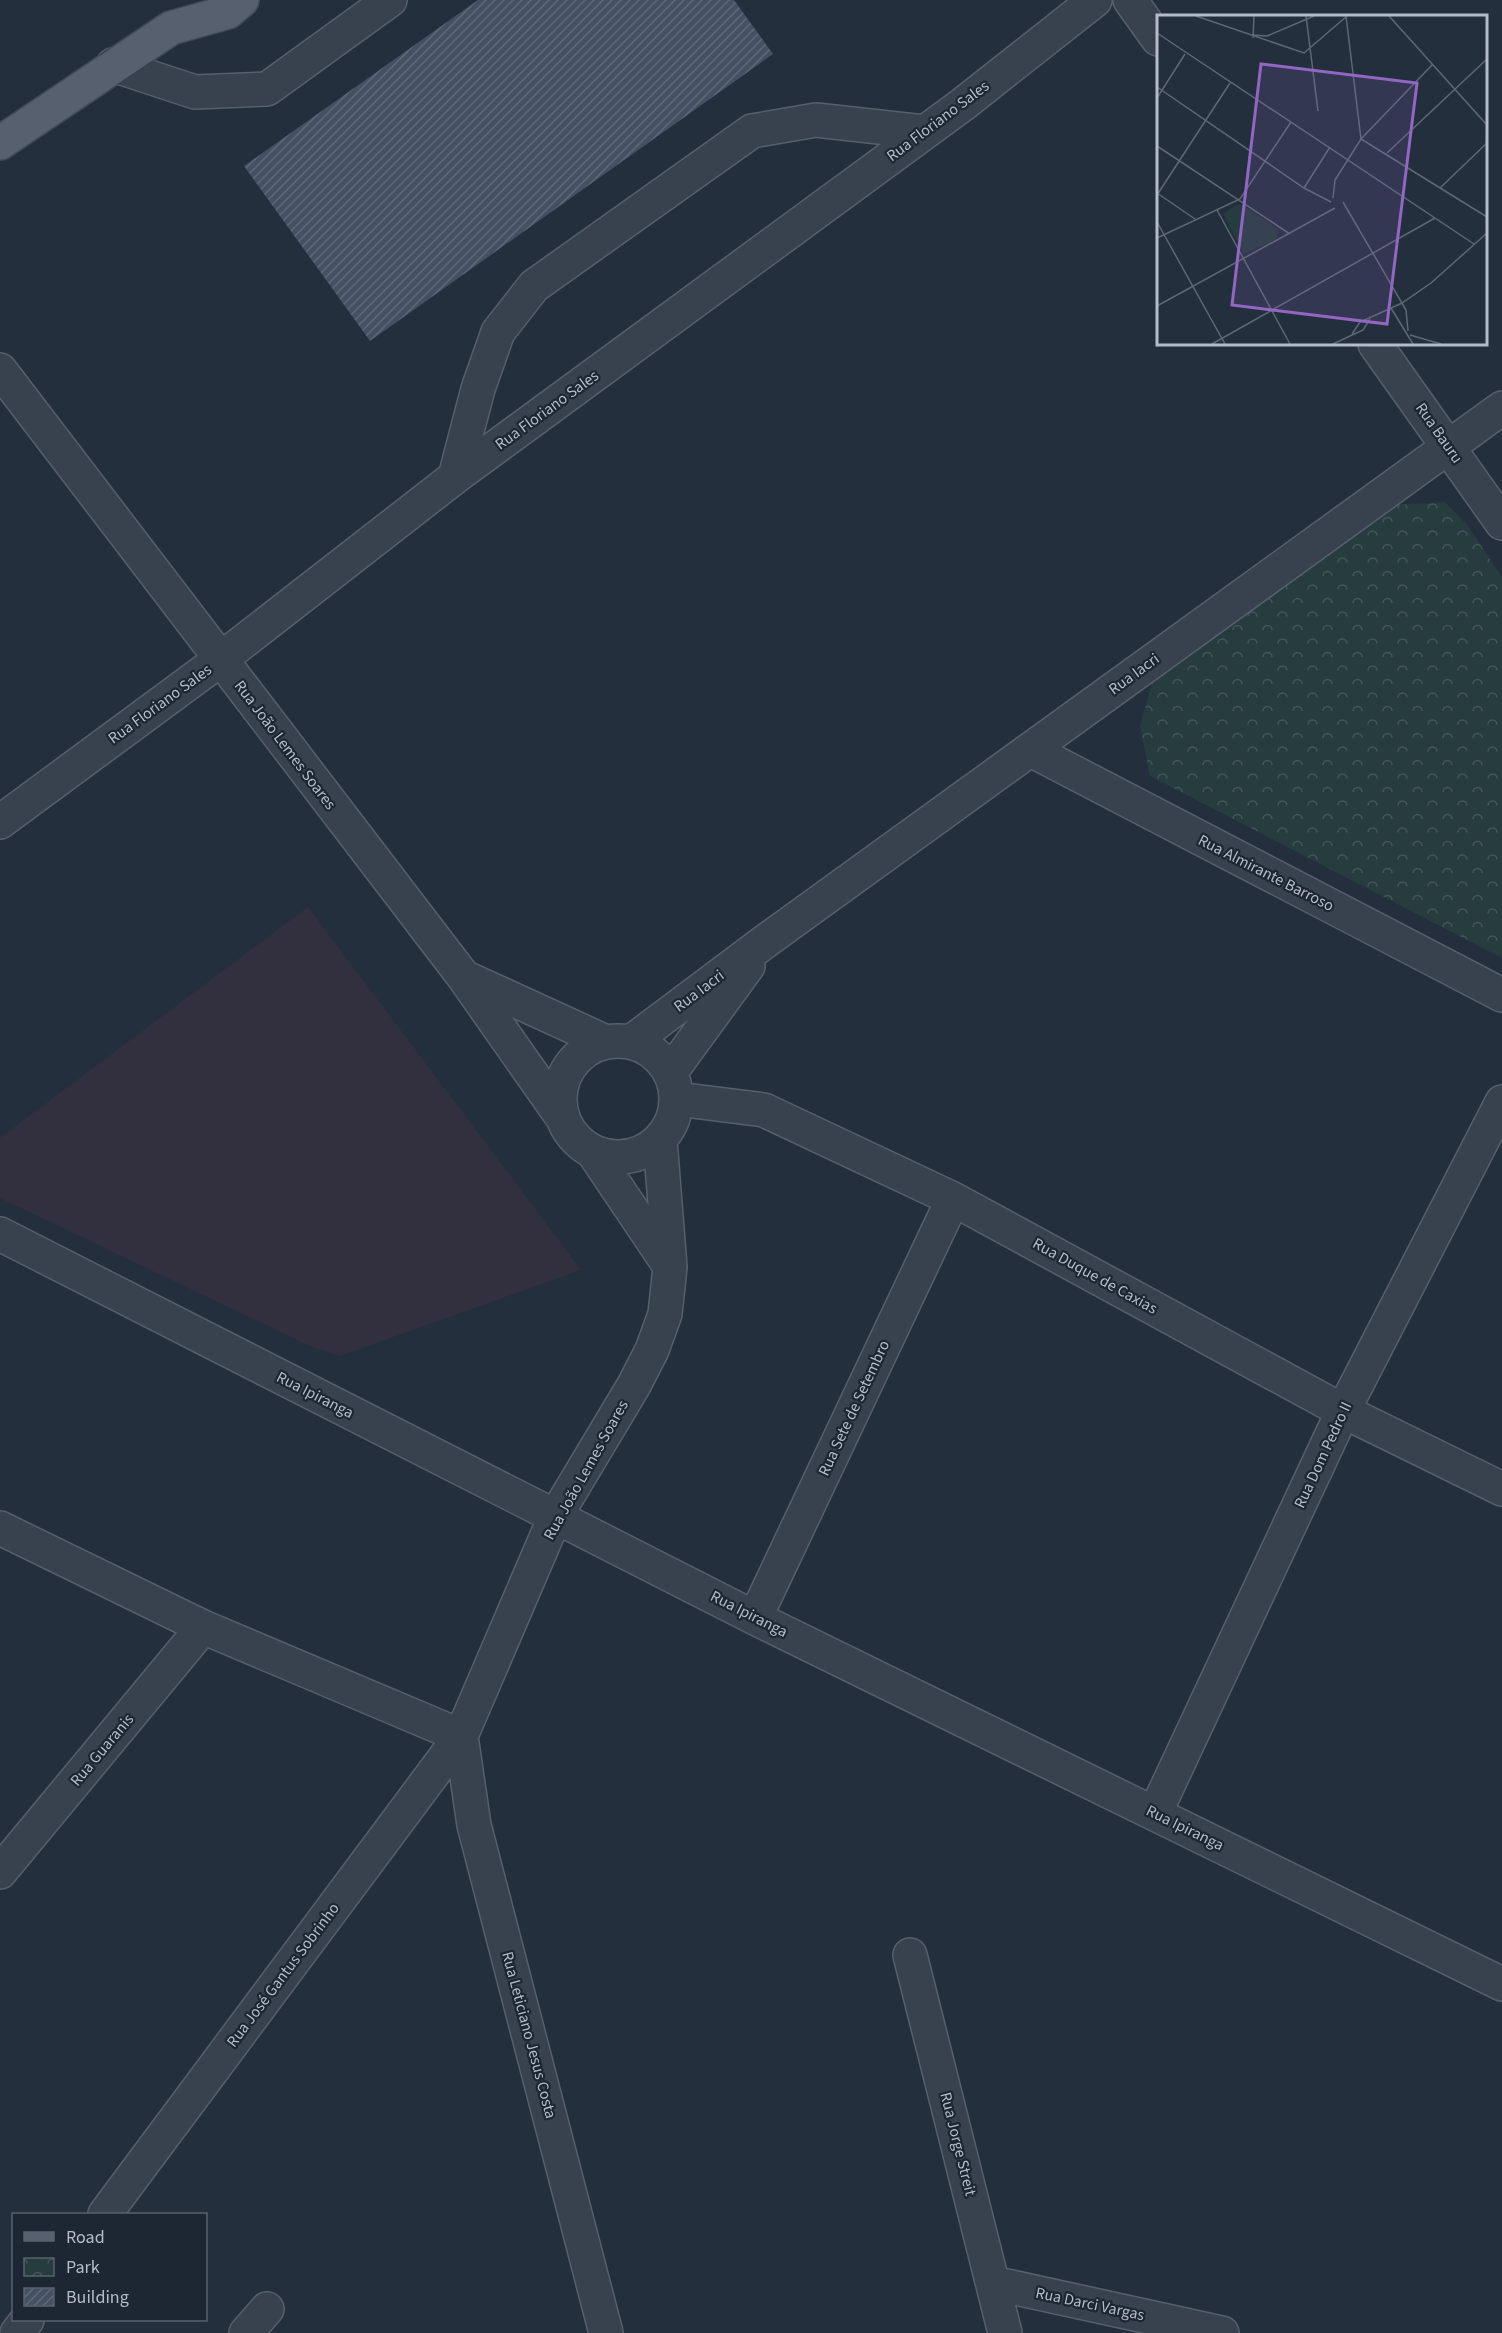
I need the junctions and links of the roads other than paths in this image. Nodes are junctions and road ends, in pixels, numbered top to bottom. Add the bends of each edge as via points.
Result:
1 (242, 0) edge
2 (390, 0) edge
3 (1095, 0) edge
4 (1130, 0) edge
5 (172, 14) edge
6 (1157, 38) edge
7 (112, 65) junction
8 (924, 132) junction
9 (0, 143) edge
10 (1376, 345) edge
11 (0, 370) edge
12 (1502, 408) edge
13 (1448, 445) junction
14 (455, 477) junction
15 (1502, 523) edge
16 (221, 660) junction
17 (1031, 750) junction
18 (0, 822) edge
19 (767, 940) junction
20 (463, 976) junction
21 (1502, 995) edge
22 (618, 1042) junction
23 (674, 1086) junction
24 (1502, 1102) edge
25 (562, 1117) junction
26 (660, 1140) junction
27 (593, 1152) junction
28 (953, 1199) junction
29 (0, 1234) edge
30 (670, 1267) junction
31 (1343, 1411) junction
32 (1502, 1489) edge
33 (555, 1516) junction
34 (0, 1528) edge
35 (755, 1618) junction
36 (203, 1627) junction
37 (461, 1736) junction
38 (1155, 1814) junction
39 (0, 1872) edge
40 (910, 1955) dead end
41 (1502, 1984) edge
42 (106, 2213) edge
43 (993, 2283) junction
44 (267, 2308) dead end
45 (246, 2333) edge
46 (606, 2333) edge
47 (1005, 2333) edge
48 (1222, 2333) edge

1 - 5 main road via 228,12
2 - 7 street via 267,89 195,92
3 - 8 street, Rua Floriano Sales
4 - 6 street
5 - 7 main road
7 - 9 main road
8 - 14 street, Rua Floriano Sales
8 - 14 street via 816,120 752,131 543,279 498,332
10 - 13 street, Rua Bauru
11 - 16 street, Rua João Lemes Soares
12 - 13 street, Rua Iacri
13 - 15 street, Rua Bauru
13 - 17 street, Rua Iacri
14 - 16 street, Rua Floriano Sales
16 - 18 street, Rua Floriano Sales
16 - 20 street, Rua João Lemes Soares
17 - 19 street, Rua Iacri
17 - 21 street, Rua Almirante Barroso
19 - 22 street, Rua Iacri
19 - 23 street, Rua Iacri
20 - 22 street, Rua João Lemes Soares
20 - 25 street, Rua João Lemes Soares
22 - 23 street via 654,1053
22 - 25 street via 583,1052 567,1071 559,1093
23 - 26 street via 672,1121
23 - 28 street, Rua Duque de Caxias via 764,1110
24 - 31 street, Rua Dom Pedro II
25 - 27 street via 574,1138
26 - 27 street via 640,1153 616,1158
26 - 30 street, Rua João Lemes Soares
27 - 30 street
28 - 31 street, Rua Duque de Caxias
28 - 35 street, Rua Sete de Setembro
29 - 33 street, Rua Ipiranga
30 - 33 street, Rua João Lemes Soares via 665,1314 652,1350
31 - 32 street, Rua Duque de Caxias
31 - 38 street, Rua Dom Pedro II
33 - 35 street, Rua Ipiranga
33 - 37 street, Rua João Lemes Soares
34 - 36 street
35 - 38 street, Rua Ipiranga
36 - 37 street
36 - 39 street, Rua Guaranis
37 - 42 street, Rua José Gantus Sobrinho
37 - 46 street, Rua Leticiano Jesus Costa via 474,1825
38 - 41 street, Rua Ipiranga
40 - 43 street, Rua Jorge Streit
43 - 47 street, Rua Jorge Streit
43 - 48 street, Rua Darci Vargas
44 - 45 street

